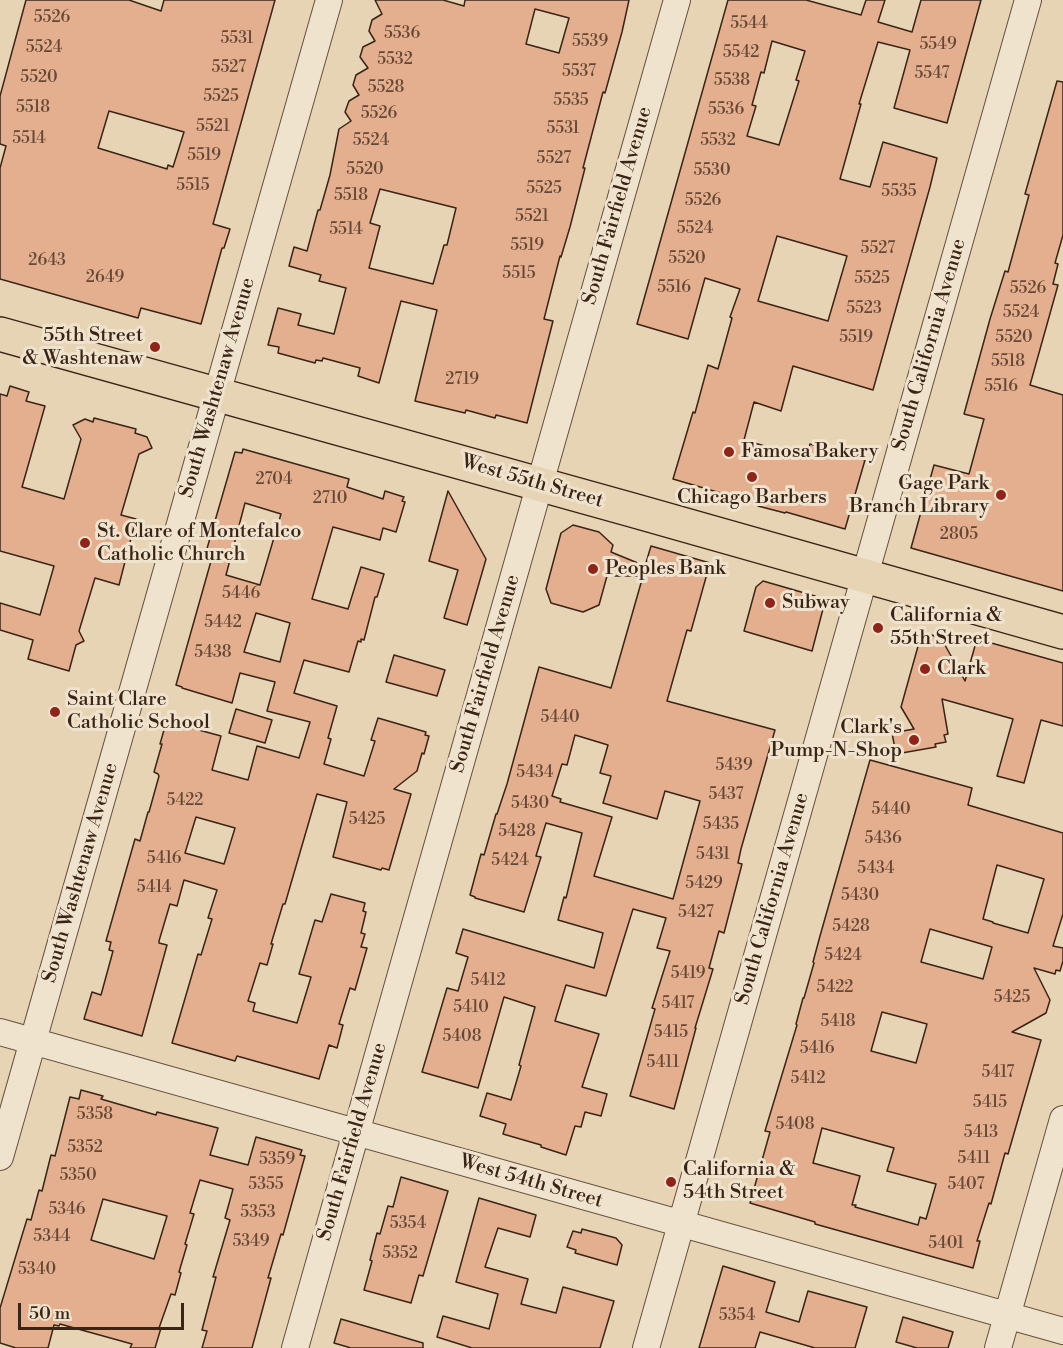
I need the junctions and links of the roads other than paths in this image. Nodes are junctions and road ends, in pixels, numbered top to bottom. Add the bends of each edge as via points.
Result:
1 (329, 0) edge
2 (677, 0) edge
3 (1028, 0) edge
4 (0, 333) edge
5 (217, 394) junction
6 (540, 484) junction
7 (864, 576) junction
8 (1063, 632) edge
9 (0, 1032) edge
10 (33, 1041) junction
11 (1063, 1119) edge
12 (356, 1132) junction
13 (0, 1158) edge
14 (681, 1224) junction
15 (1008, 1315) junction
16 (1063, 1330) edge
17 (295, 1348) edge
18 (646, 1348) edge
19 (998, 1348) edge

1 - 5 street, South Washtenaw Avenue
2 - 6 street, South Fairfield Avenue
3 - 7 street, South California Avenue
4 - 5 main road, West 55th Street
5 - 6 main road, West 55th Street
5 - 10 street, South Washtenaw Avenue
6 - 7 main road, West 55th Street
6 - 12 street, South Fairfield Avenue
7 - 8 main road, West 55th Street
7 - 14 street, South California Avenue
9 - 10 street, West 54th Street
10 - 12 street, West 54th Street
10 - 13 street, South Washtenaw Avenue
11 - 15 street
12 - 14 street, West 54th Street
12 - 17 street, South Fairfield Avenue
14 - 15 street, West 54th Street
14 - 18 street, South California Avenue
15 - 16 street, West 54th Street
15 - 19 street

